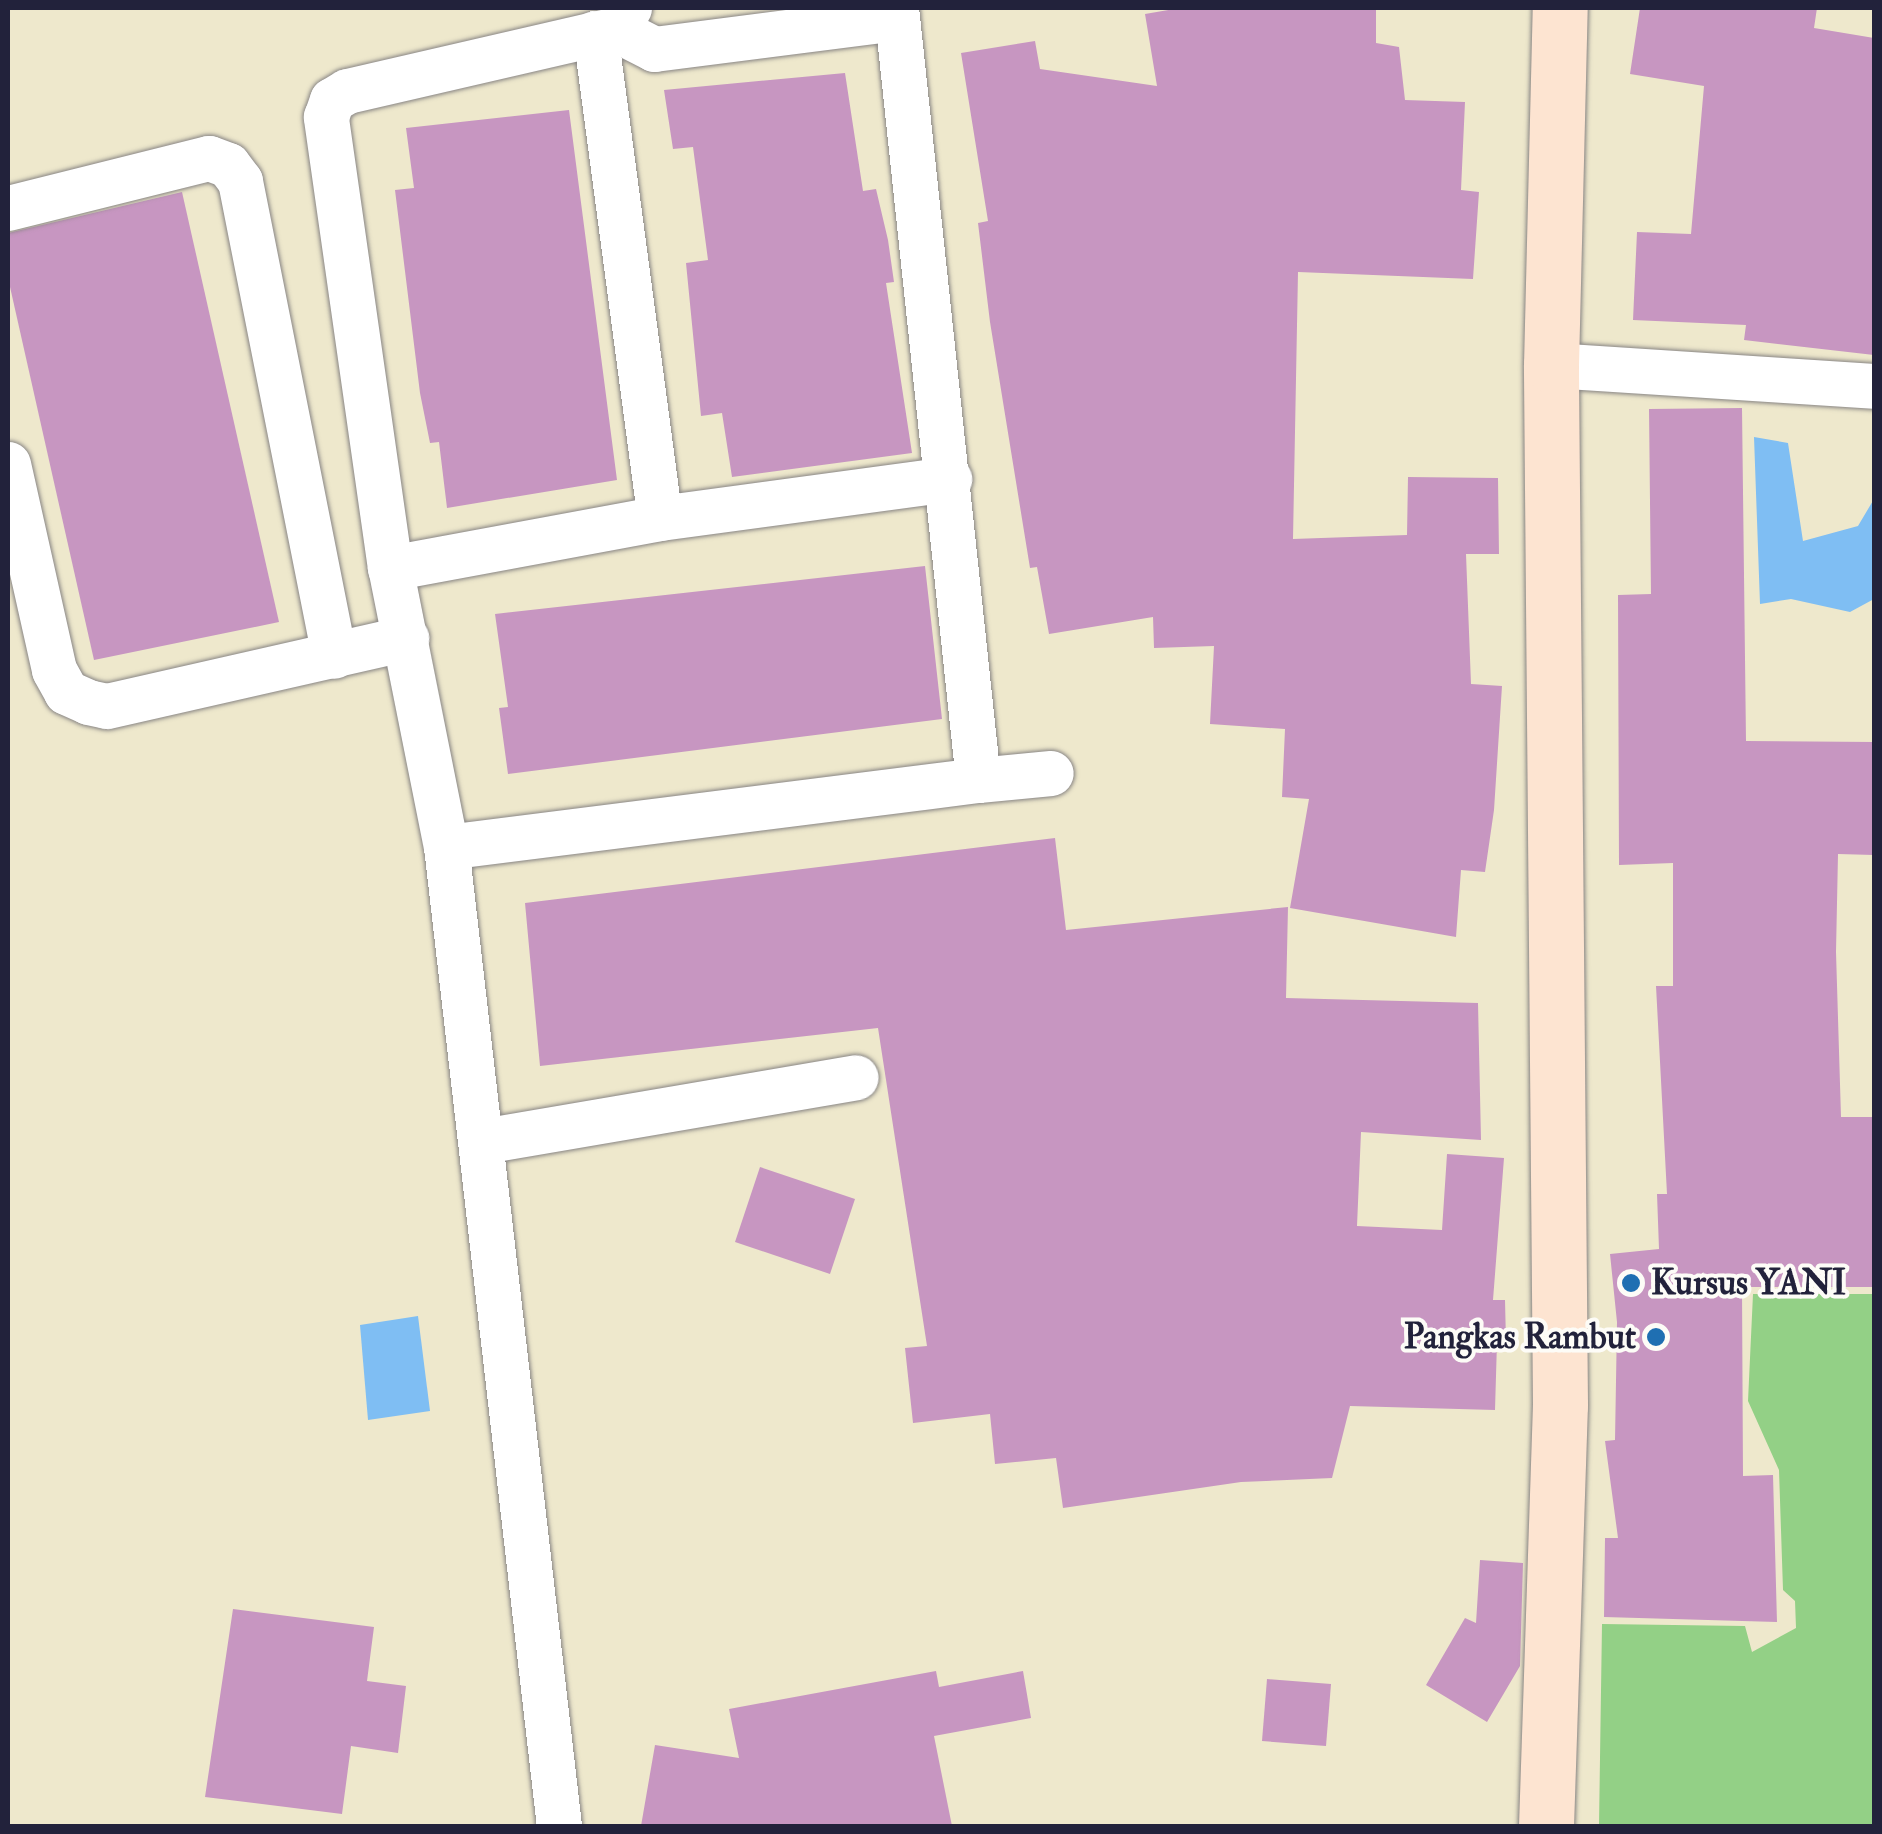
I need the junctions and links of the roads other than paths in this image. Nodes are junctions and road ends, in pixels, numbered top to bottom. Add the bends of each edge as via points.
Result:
1 (1560, 8) edge
2 (897, 13) edge
3 (628, 25) edge
4 (8, 208) edge
5 (1551, 365) junction
6 (1874, 386) edge
7 (8, 464) edge
8 (949, 479) junction
9 (660, 518) junction
10 (390, 568) junction
11 (406, 638) junction
12 (334, 656) junction
13 (1051, 772) dead end
14 (978, 780) junction
15 (446, 848) junction
16 (856, 1078) dead end
17 (483, 1142) junction
18 (559, 1826) edge
19 (1546, 1826) edge

1 - 5 street
2 - 3 street
2 - 8 street
3 - 9 street
3 - 10 street via 332,100 326,117
4 - 12 street via 209,158 228,165 240,181
5 - 6 street
5 - 19 street via 1560,1405
7 - 12 street via 54,670 66,692 107,706
8 - 9 street
8 - 14 street
9 - 10 street
10 - 11 street
11 - 12 street
11 - 15 street
13 - 14 street
14 - 15 street
15 - 17 street
16 - 17 street
17 - 18 street

